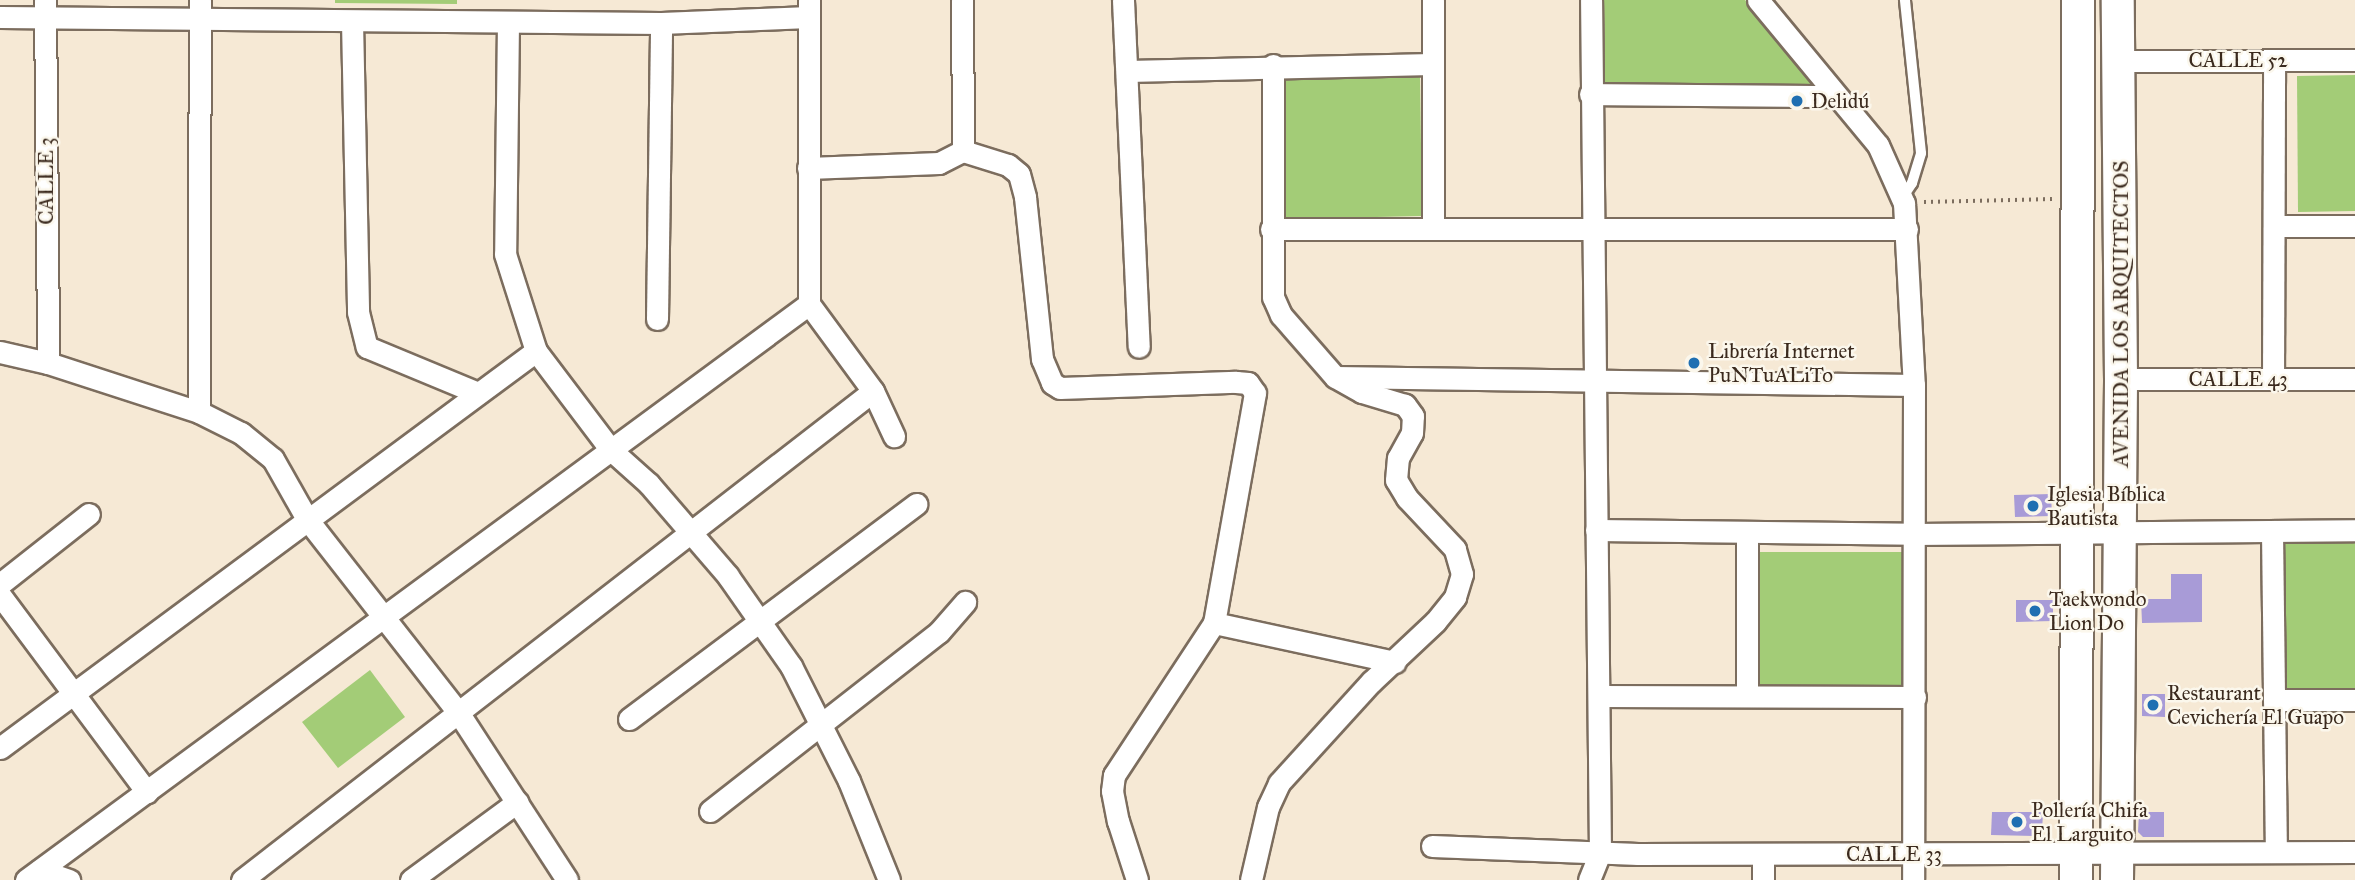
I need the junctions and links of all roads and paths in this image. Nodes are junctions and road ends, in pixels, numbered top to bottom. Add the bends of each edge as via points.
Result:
1 (962, 0) edge
2 (1123, 0) edge
3 (1433, 0) edge
4 (1591, 0) edge
5 (1758, 0) edge
6 (1905, 0) edge
7 (2078, 0) edge
8 (2118, 0) edge
9 (809, 8) edge
10 (45, 9) edge
11 (200, 9) edge
12 (0, 17) edge
13 (352, 21) junction
14 (508, 22) junction
15 (661, 23) junction
16 (2274, 60) junction
17 (2355, 60) edge
18 (2121, 61) junction
19 (1432, 64) junction
20 (1273, 65) junction
21 (1127, 71) junction
22 (1590, 94) junction
23 (1833, 96) junction
24 (962, 151) junction
25 (808, 168) junction
26 (2078, 198) junction
27 (1903, 200) junction
28 (2274, 226) junction
29 (2355, 226) edge
30 (1433, 228) junction
31 (1592, 228) junction
32 (1271, 229) junction
33 (1907, 229) junction
34 (809, 304) junction
35 (657, 319) dead end
36 (1139, 347) dead end
37 (536, 351) junction
38 (0, 352) edge
39 (48, 363) junction
40 (1335, 377) junction
41 (2122, 379) junction
42 (2273, 379) junction
43 (2355, 379) edge
44 (1594, 380) junction
45 (1914, 385) junction
46 (873, 391) junction
47 (478, 393) junction
48 (199, 412) junction
49 (894, 436) dead end
50 (611, 450) junction
51 (916, 504) dead end
52 (89, 513) dead end
53 (307, 519) junction
54 (1596, 530) junction
55 (2355, 530) edge
56 (2077, 531) junction
57 (2272, 531) junction
58 (690, 532) junction
59 (1747, 532) junction
60 (2120, 533) junction
61 (1913, 534) junction
62 (0, 584) edge
63 (0, 595) edge
64 (965, 602) dead end
65 (382, 618) junction
66 (759, 621) junction
67 (1214, 623) junction
68 (1395, 662) junction
69 (72, 694) junction
70 (1599, 696) junction
71 (1747, 696) junction
72 (1915, 697) junction
73 (2274, 700) junction
74 (2355, 700) edge
75 (458, 712) junction
76 (629, 719) dead end
77 (821, 725) junction
78 (0, 748) edge
79 (147, 792) junction
80 (517, 802) junction
81 (710, 811) dead end
82 (1432, 846) dead end
83 (2276, 852) junction
84 (2355, 852) edge
85 (1600, 853) junction
86 (1763, 854) junction
87 (1914, 854) junction
88 (2117, 866) edge
89 (2076, 867) edge
90 (33, 875) edge
91 (69, 880) edge
92 (242, 880) edge
93 (411, 880) edge
94 (566, 880) edge
95 (889, 880) edge
96 (1137, 880) edge
97 (1251, 880) edge
98 (1588, 880) edge
99 (1763, 880) edge
100 (1913, 880) edge

1 - 24 street
2 - 21 street
3 - 19 street
4 - 22 street
5 - 23 street
6 - 27 lane via 1921,153
7 - 26 main road, AVENIDA LOS ARQUITECTOS
8 - 18 main road, AVENIDA LOS ARQUITECTOS
9 - 15 street
9 - 25 street
10 - 11 street
10 - 12 street
10 - 39 street, CALLE 3
11 - 13 street
11 - 48 street
13 - 14 street
13 - 47 street via 358,312 367,346
14 - 15 street
14 - 37 street via 505,254
15 - 35 street
16 - 17 street, CALLE 52
16 - 18 street, CALLE 52
16 - 28 street
18 - 41 main road, AVENIDA LOS ARQUITECTOS
19 - 20 street
19 - 30 street
20 - 21 street
20 - 32 street
21 - 36 street
22 - 23 street
22 - 31 street
23 - 27 street via 1878,145
24 - 25 street via 939,163
24 - 67 street via 1008,165 1019,174 1042,359 1052,383 1060,388 1236,382 1248,383 1255,393
25 - 34 street
26 - 27 path
26 - 56 main road, AVENIDA LOS ARQUITECTOS
27 - 33 street
28 - 29 street
28 - 42 street
30 - 31 street
30 - 32 street
31 - 33 street
31 - 44 street
32 - 40 street via 1273,297 1281,314
33 - 45 street
34 - 46 street
34 - 50 street
37 - 47 street
37 - 50 street
38 - 39 street
39 - 48 street
40 - 44 street
40 - 68 street via 1362,392 1405,405 1413,416 1412,433 1398,458 1396,480 1455,549 1462,574 1455,597
41 - 42 street, CALLE 43
41 - 60 main road, AVENIDA LOS ARQUITECTOS
42 - 43 street, CALLE 43
44 - 45 street
44 - 54 street
45 - 61 street
46 - 49 street
46 - 58 street
47 - 53 street
48 - 53 street via 241,433 273,459
50 - 58 street
50 - 65 street
51 - 66 street
52 - 62 street
53 - 65 street
53 - 69 street
54 - 59 street
54 - 70 street
55 - 57 street
56 - 60 street
56 - 61 street
56 - 89 main road, AVENIDA LOS ARQUITECTOS
57 - 60 street
57 - 73 street
58 - 66 street
58 - 75 street
59 - 61 street
59 - 71 street
60 - 88 main road, AVENIDA LOS ARQUITECTOS
61 - 72 street
63 - 69 street
64 - 77 street via 940,632
65 - 75 street
65 - 79 street
66 - 76 street
66 - 77 street via 791,666
67 - 68 street
67 - 96 street via 1114,775 1118,821
68 - 97 street via 1279,783 1268,807
69 - 78 street
69 - 79 street
70 - 71 street
70 - 85 street
71 - 72 street
72 - 87 street
73 - 74 street
73 - 83 street
75 - 80 street
75 - 92 street
77 - 81 street
77 - 95 street
79 - 90 street
80 - 93 street
80 - 94 street
82 - 85 street, CALLE 33
83 - 84 street, CALLE 33
83 - 88 street, CALLE 33
85 - 86 street, CALLE 33
85 - 98 street
86 - 87 street, CALLE 33
86 - 99 street
87 - 89 street, CALLE 33
87 - 100 street
88 - 89 street, CALLE 33
90 - 91 street

